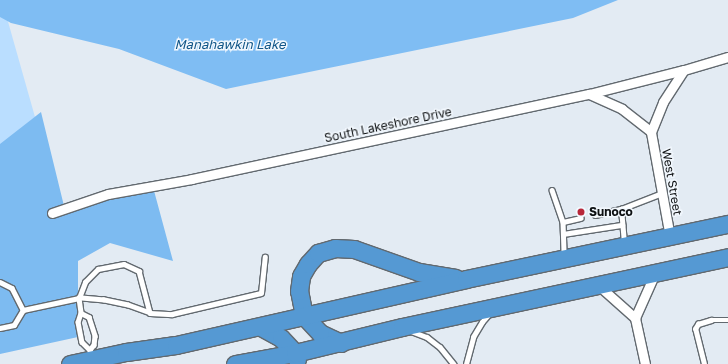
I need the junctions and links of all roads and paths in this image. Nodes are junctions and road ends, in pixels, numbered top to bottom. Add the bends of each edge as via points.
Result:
1 (728, 57) edge
2 (684, 70) junction
3 (589, 94) junction
4 (651, 132) junction
5 (552, 190) dead end
6 (662, 193) junction
7 (621, 209) junction
8 (52, 213) dead end
9 (595, 215) dead end
10 (581, 218) dead end
11 (563, 222) junction
12 (728, 224) edge
13 (622, 226) junction
14 (563, 234) junction
15 (670, 237) junction
16 (624, 246) junction
17 (265, 257) dead end
18 (728, 257) edge
19 (564, 259) junction
20 (655, 272) junction
21 (466, 280) junction
22 (0, 282) edge
23 (598, 285) junction
24 (79, 298) junction
25 (496, 307) junction
26 (23, 310) junction
27 (81, 313) junction
28 (150, 314) junction
29 (304, 316) junction
30 (635, 318) junction
31 (728, 320) edge
32 (261, 327) junction
33 (402, 327) junction
34 (0, 328) edge
35 (341, 342) junction
36 (91, 355) junction
37 (297, 358) edge
38 (70, 364) edge
39 (236, 364) edge
40 (454, 364) edge
41 (466, 364) edge
42 (646, 364) edge
43 (704, 364) edge

1 - 2 street, South Lakeshore Drive
2 - 3 street, South Lakeshore Drive
2 - 4 street via 663,102
3 - 4 street via 622,109
3 - 8 street, South Lakeshore Drive via 192,179 108,194
4 - 6 street, West Street
5 - 11 lane
6 - 7 lane
6 - 15 street, West Street
7 - 9 lane
7 - 13 lane
10 - 11 lane
11 - 14 lane
12 - 15 highway
13 - 14 lane
13 - 16 lane
14 - 19 lane
15 - 16 highway
16 - 19 highway
17 - 28 lane via 261,293 172,314
18 - 20 highway
19 - 21 highway
20 - 23 highway
20 - 30 street
21 - 29 highway
21 - 29 highway via 419,272 354,249 335,248 318,253 302,276 299,291
22 - 26 lane via 12,288
23 - 25 highway
23 - 30 street
24 - 26 lane
24 - 27 lane
24 - 28 lane via 128,304
24 - 28 lane via 85,282 98,269 124,264 139,272
25 - 33 highway
25 - 41 lane via 473,337
26 - 34 lane via 14,325
27 - 36 lane via 78,322 82,342
27 - 36 lane via 89,317 95,336
29 - 32 highway
29 - 35 highway via 320,333
30 - 42 street
31 - 43 lane via 711,320 698,324 695,329
32 - 36 highway via 176,345
32 - 37 highway via 281,338
33 - 35 highway
33 - 40 lane via 427,337 440,347
35 - 37 highway
36 - 38 highway
37 - 39 highway

